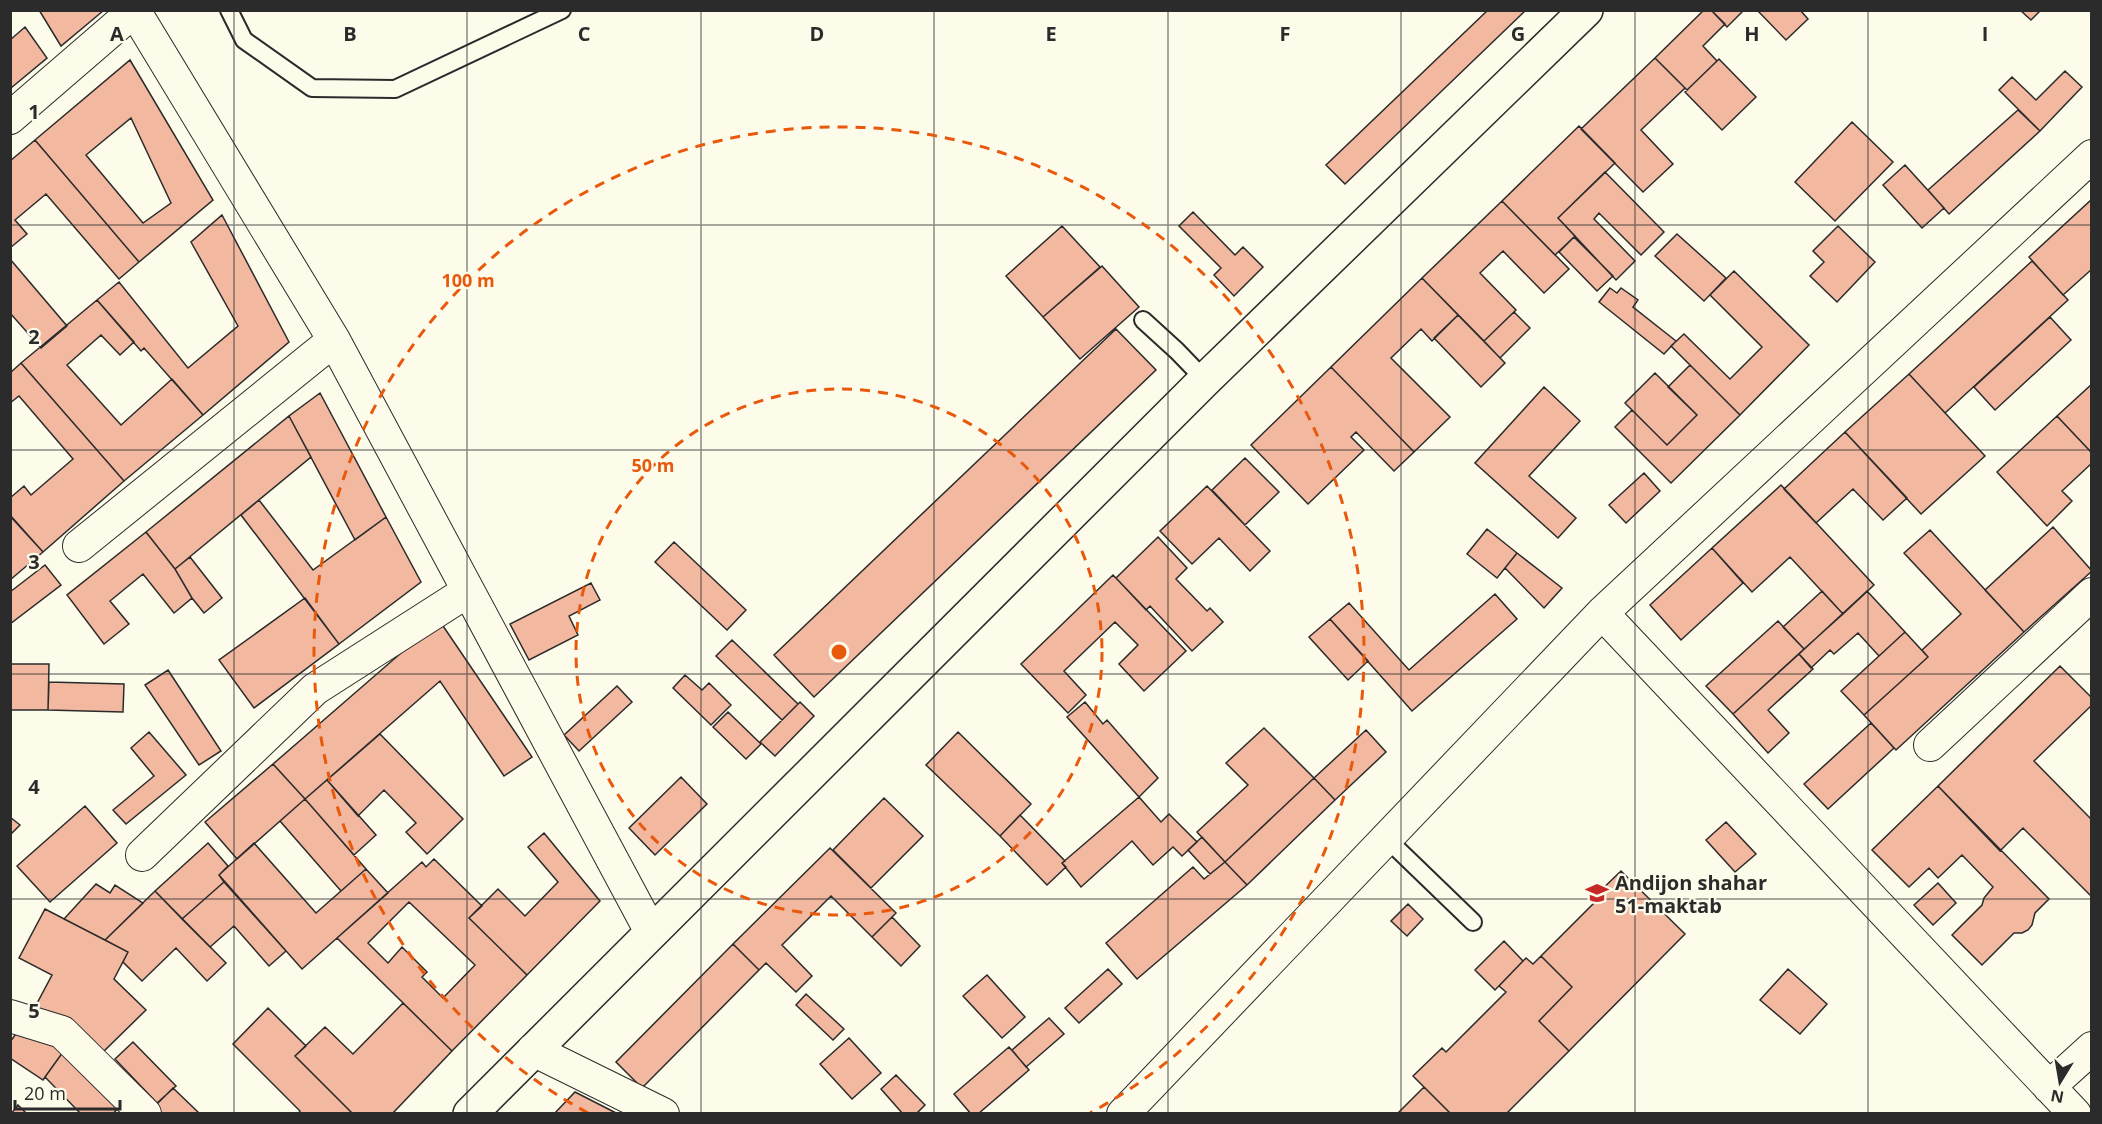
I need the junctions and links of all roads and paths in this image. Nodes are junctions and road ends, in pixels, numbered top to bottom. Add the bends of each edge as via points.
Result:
1 (229, 10) edge
2 (562, 10) edge
3 (1586, 10) edge
4 (134, 11) edge
5 (10, 118) edge
6 (2088, 166) edge
7 (1143, 320) dead end
8 (334, 340) junction
9 (1205, 380) junction
10 (80, 546) dead end
11 (468, 591) junction
12 (2091, 594) edge
13 (1602, 613) junction
14 (1930, 745) dead end
15 (1386, 838) junction
16 (142, 855) dead end
17 (1473, 922) dead end
18 (651, 932) junction
19 (10, 1016) edge
20 (2091, 1047) edge
21 (532, 1050) junction
22 (2049, 1087) junction
23 (145, 1113) edge
24 (470, 1113) edge
25 (663, 1113) edge
26 (1123, 1113) edge
27 (2074, 1113) edge

1 - 2 lane via 244,40 312,88 395,89
3 - 9 street
4 - 5 street
4 - 8 street
6 - 13 street
7 - 9 lane
8 - 10 street
8 - 11 street
9 - 18 street
11 - 16 street via 315,689
11 - 18 street
12 - 14 street
13 - 15 street
13 - 22 street
15 - 17 lane
15 - 26 street
18 - 21 street
19 - 23 street via 62,1032
20 - 22 street
21 - 24 street
21 - 25 street
22 - 27 street

